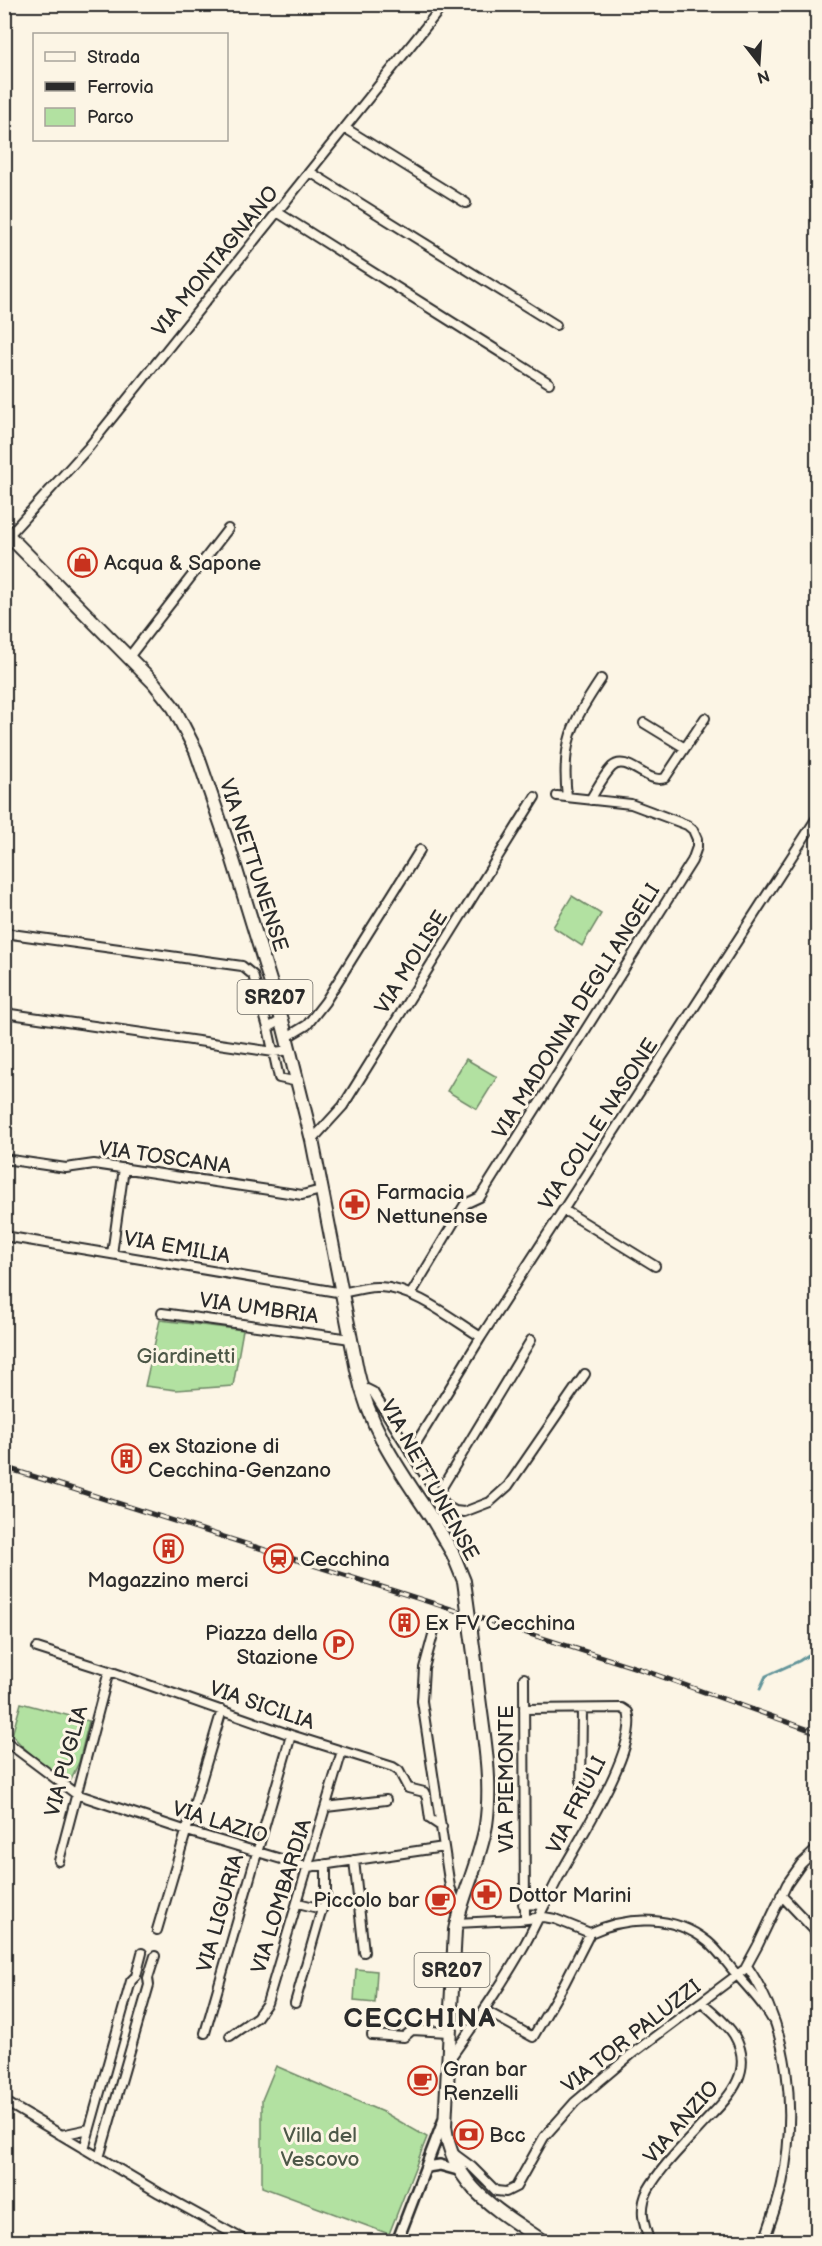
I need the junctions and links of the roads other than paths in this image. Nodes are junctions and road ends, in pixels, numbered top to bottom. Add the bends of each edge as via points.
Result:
1 (444, 4) edge
2 (345, 128) junction
3 (310, 172) junction
4 (466, 203) dead end
5 (277, 212) junction
6 (556, 325) dead end
7 (549, 383) dead end
8 (228, 528) dead end
9 (7, 533) edge
10 (129, 657) junction
11 (601, 679) dead end
12 (705, 717) dead end
13 (644, 723) dead end
14 (685, 748) junction
15 (557, 796) dead end
16 (535, 797) dead end
17 (567, 797) junction
18 (590, 800) junction
19 (818, 816) edge
20 (420, 850) dead end
21 (4, 933) edge
22 (4, 1013) edge
23 (282, 1020) junction
24 (268, 1028) junction
25 (287, 1037) junction
26 (290, 1050) junction
27 (274, 1052) junction
28 (298, 1082) junction
29 (312, 1140) junction
30 (4, 1160) edge
31 (124, 1168) junction
32 (321, 1190) junction
33 (564, 1210) junction
34 (4, 1236) edge
35 (112, 1254) junction
36 (655, 1266) dead end
37 (343, 1293) junction
38 (411, 1294) junction
39 (162, 1313) dead end
40 (481, 1337) junction
41 (351, 1339) junction
42 (531, 1340) dead end
43 (585, 1374) dead end
44 (360, 1389) junction
45 (410, 1453) junction
46 (438, 1494) junction
47 (434, 1631) dead end
48 (37, 1648) dead end
49 (110, 1671) junction
50 (524, 1678) dead end
51 (524, 1709) junction
52 (582, 1709) junction
53 (222, 1710) junction
54 (291, 1735) junction
55 (4, 1740) edge
56 (342, 1751) junction
57 (581, 1792) dead end
58 (76, 1794) junction
59 (386, 1800) dead end
60 (326, 1807) junction
61 (442, 1827) junction
62 (187, 1832) junction
63 (444, 1847) junction
64 (818, 1848) edge
65 (256, 1853) junction
66 (354, 1860) junction
67 (59, 1861) dead end
68 (326, 1864) junction
69 (308, 1867) junction
70 (781, 1895) junction
71 (297, 1903) junction
72 (524, 1904) junction
73 (544, 1905) junction
74 (322, 1909) junction
75 (459, 1909) junction
76 (538, 1917) junction
77 (525, 1919) junction
78 (456, 1923) junction
79 (157, 1930) dead end
80 (590, 1933) junction
81 (818, 1934) edge
82 (364, 1952) dead end
83 (142, 1953) dead end
84 (154, 1956) dead end
85 (747, 1966) junction
86 (738, 1976) junction
87 (702, 2002) junction
88 (295, 2003) dead end
89 (484, 2010) junction
90 (772, 2019) junction
91 (448, 2032) junction
92 (205, 2033) dead end
93 (372, 2035) dead end
94 (230, 2036) dead end
95 (447, 2064) junction
96 (4, 2101) edge
97 (445, 2117) junction
98 (89, 2129) junction
99 (61, 2135) junction
100 (84, 2149) junction
101 (450, 2151) junction
102 (99, 2158) junction
103 (427, 2167) junction
104 (458, 2170) junction
105 (248, 2241) edge
106 (397, 2241) edge
107 (544, 2241) edge
108 (650, 2241) edge
109 (765, 2241) edge

1 - 2 street, VIA MONTAGNANO
2 - 3 street, VIA MONTAGNANO
2 - 4 street
3 - 5 street, VIA MONTAGNANO
3 - 6 street
5 - 7 street
5 - 9 street, VIA MONTAGNANO via 87,448
8 - 10 street
9 - 10 main road, VIA NETTUNENSE / SR207
10 - 23 main road, VIA NETTUNENSE / SR207 via 171,702 194,745
11 - 17 street via 569,735
12 - 14 street
13 - 14 street
14 - 18 street via 661,780 625,764 615,765
15 - 17 street, VIA MADONNA DEGLI ANGELI
16 - 29 street, VIA MOLISE via 343,1106
17 - 18 street, VIA MADONNA DEGLI ANGELI
18 - 38 street, VIA MADONNA DEGLI ANGELI via 639,806 687,825 696,836 695,855 480,1197 465,1204
19 - 33 street, VIA COLLE NASONE
20 - 25 street via 325,1002 307,1025
21 - 24 street via 242,966 253,975
22 - 27 street
23 - 24 street
23 - 25 main road, VIA NETTUNENSE / SR207
24 - 27 street
25 - 26 main road, VIA NETTUNENSE / SR207
26 - 27 street
26 - 28 main road, VIA NETTUNENSE / SR207
27 - 28 street via 279,1078
28 - 29 main road, VIA NETTUNENSE / SR207
29 - 32 main road, VIA NETTUNENSE / SR207
30 - 31 street, VIA TOSCANA via 66,1168 90,1164
31 - 32 street, VIA TOSCANA via 302,1195
31 - 35 street
32 - 37 main road, VIA NETTUNENSE / SR207
33 - 36 street
33 - 40 street, VIA COLLE NASONE
34 - 35 street, VIA EMILIA
35 - 37 street, VIA EMILIA
37 - 38 street via 378,1287
37 - 41 main road, VIA NETTUNENSE / SR207
38 - 40 street
39 - 41 street, VIA UMBRIA
40 - 45 street, VIA COLLE NASONE
41 - 44 main road, VIA NETTUNENSE / SR207
42 - 46 street
43 - 46 street via 496,1498 464,1512 448,1507
44 - 45 street via 373,1392
44 - 75 main road, VIA NETTUNENSE / SR207, bridge via 379,1437 433,1520 464,1581 488,1807 484,1833
45 - 46 street
47 - 61 street via 424,1668 422,1701
48 - 49 street, VIA SICILIA
49 - 53 street, VIA SICILIA
49 - 58 street, VIA PUGLIA
50 - 51 street, VIA PIEMONTE
51 - 52 street
51 - 72 street, VIA PIEMONTE
52 - 57 street
52 - 73 street, VIA FRIULI via 622,1708 628,1712 630,1723 617,1767
53 - 54 street, VIA SICILIA
53 - 62 street
54 - 56 street, VIA SICILIA
54 - 65 street, VIA LIGURIA
55 - 58 street, VIA LAZIO
56 - 60 street, VIA LOMBARDIA
56 - 61 street, VIA SICILIA via 399,1771 408,1788 424,1792 430,1819
58 - 62 street, VIA LAZIO
58 - 67 street, VIA PUGLIA
59 - 60 street
60 - 69 street, VIA LOMBARDIA
61 - 63 street
62 - 65 street, VIA LAZIO
62 - 79 street
63 - 66 street, VIA LAZIO
63 - 75 street via 452,1896
64 - 70 street, VIA TOR PALUZZI
65 - 69 street, VIA LAZIO
65 - 92 street, VIA LIGURIA
66 - 68 street, VIA LAZIO
66 - 82 street
68 - 69 street, VIA LAZIO
68 - 74 street via 326,1902
69 - 71 street, VIA LOMBARDIA
70 - 81 street
70 - 85 street, VIA TOR PALUZZI
71 - 74 street
71 - 94 street, VIA LOMBARDIA via 266,2006
72 - 73 street
72 - 77 street, VIA PIEMONTE
73 - 76 street, VIA FRIULI
74 - 88 street
75 - 78 main road, VIA NETTUNENSE / SR207
76 - 77 street
76 - 80 street via 555,1919
76 - 89 street, VIA FRIULI
77 - 78 street
78 - 91 main road, VIA NETTUNENSE / SR207
80 - 86 street via 632,1921 672,1924 704,1939
80 - 89 street via 533,2037
83 - 98 street
84 - 102 street
85 - 86 street, VIA TOR PALUZZI
85 - 90 street via 766,1998
86 - 87 street, VIA TOR PALUZZI
86 - 90 street
87 - 101 street, VIA TOR PALUZZI via 627,2057 575,2102 544,2137 518,2185 509,2191 496,2191
87 - 108 street, VIA ANZIO via 734,2036 741,2056 740,2076 726,2101 685,2144 646,2194 642,2213
89 - 95 street, VIA FRIULI
90 - 109 street via 786,2063 788,2121 782,2181
91 - 93 street via 412,2030 404,2037
91 - 95 main road, VIA NETTUNENSE / SR207
95 - 97 main road, VIA NETTUNENSE / SR207
96 - 99 street
97 - 101 main road, VIA NETTUNENSE / SR207
97 - 103 street
98 - 99 street
98 - 100 street
99 - 100 street
100 - 102 street
101 - 104 main road, VIA NETTUNENSE / SR207
102 - 105 street
103 - 104 street via 440,2165
103 - 106 street
104 - 107 main road, VIA NETTUNENSE / SR207 via 495,2209

